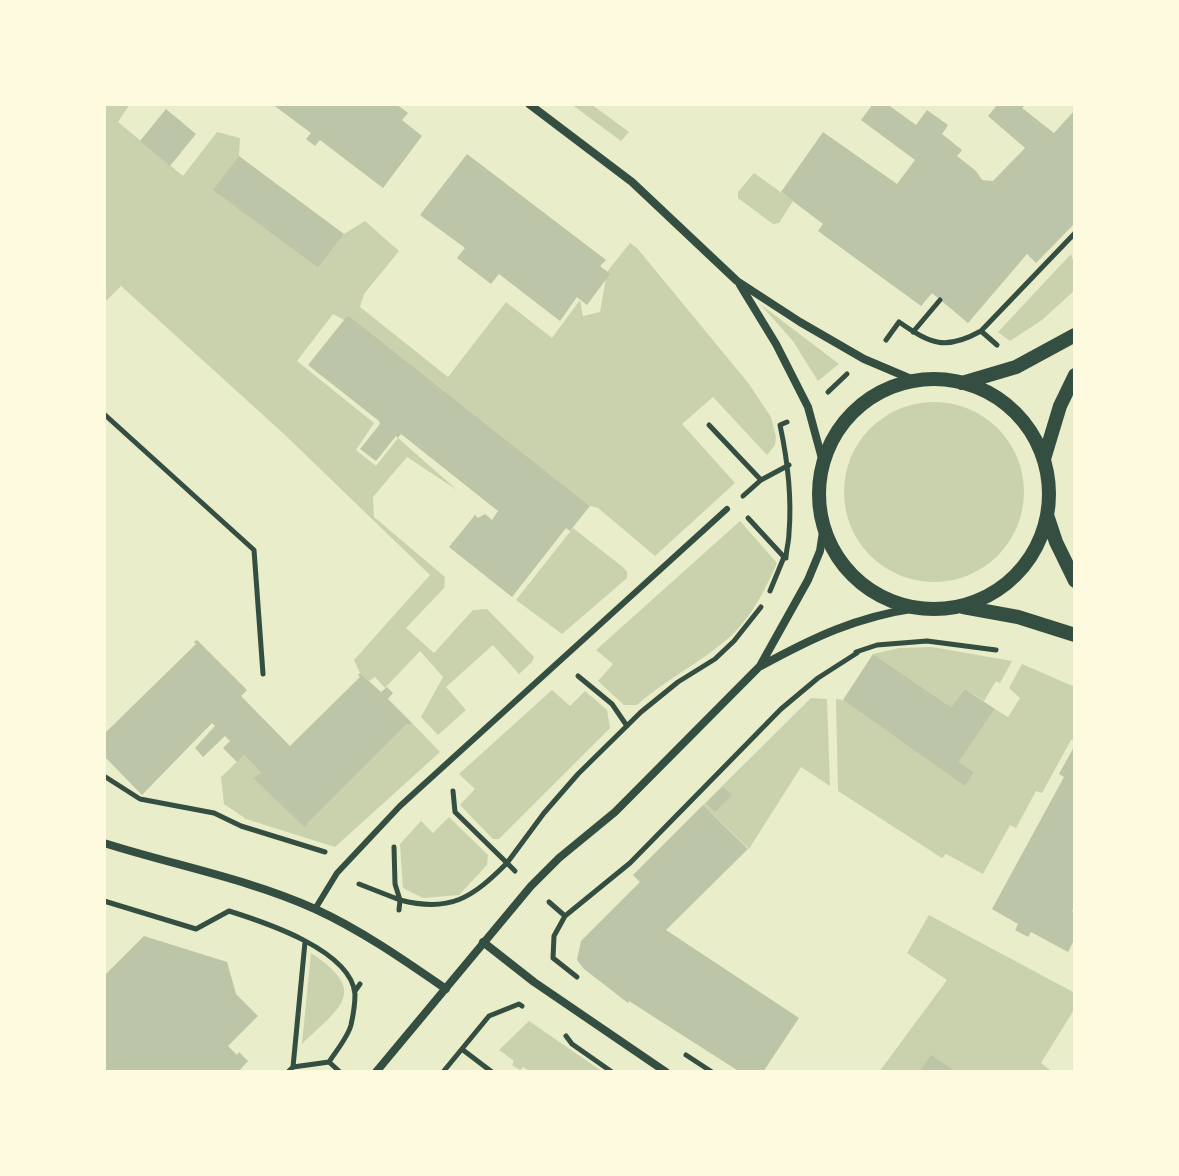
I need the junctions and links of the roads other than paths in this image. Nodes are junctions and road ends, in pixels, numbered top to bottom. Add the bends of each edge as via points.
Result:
1 (529, 104) edge
2 (737, 281) junction
3 (1075, 335) edge
4 (1075, 375) edge
5 (916, 381) junction
6 (961, 383) junction
7 (1043, 459) junction
8 (824, 466) junction
9 (727, 509) dead end
10 (1047, 515) junction
11 (824, 525) junction
12 (1075, 581) edge
13 (958, 606) junction
14 (917, 608) junction
15 (1075, 635) edge
16 (760, 666) junction
17 (104, 843) edge
18 (315, 909) junction
19 (483, 942) junction
20 (446, 989) junction
21 (376, 1072) edge
22 (666, 1072) edge

1 - 2 street via 632,182
2 - 5 street via 864,359
2 - 8 street via 808,407
3 - 6 street via 1016,367
4 - 7 street
5 - 6 street
5 - 8 street via 860,407 836,435
6 - 7 street via 1009,406 1033,434
7 - 10 street
8 - 11 street
9 - 18 lane via 436,772 337,873
10 - 12 street
10 - 13 street via 1039,542 1018,573 988,595
11 - 14 street via 839,558 858,580 881,596
11 - 16 street via 808,580
13 - 14 street
13 - 15 street
14 - 16 street via 844,625
16 - 19 street via 615,812 531,886
17 - 18 street
18 - 20 street
19 - 20 street
19 - 22 street
20 - 21 street

